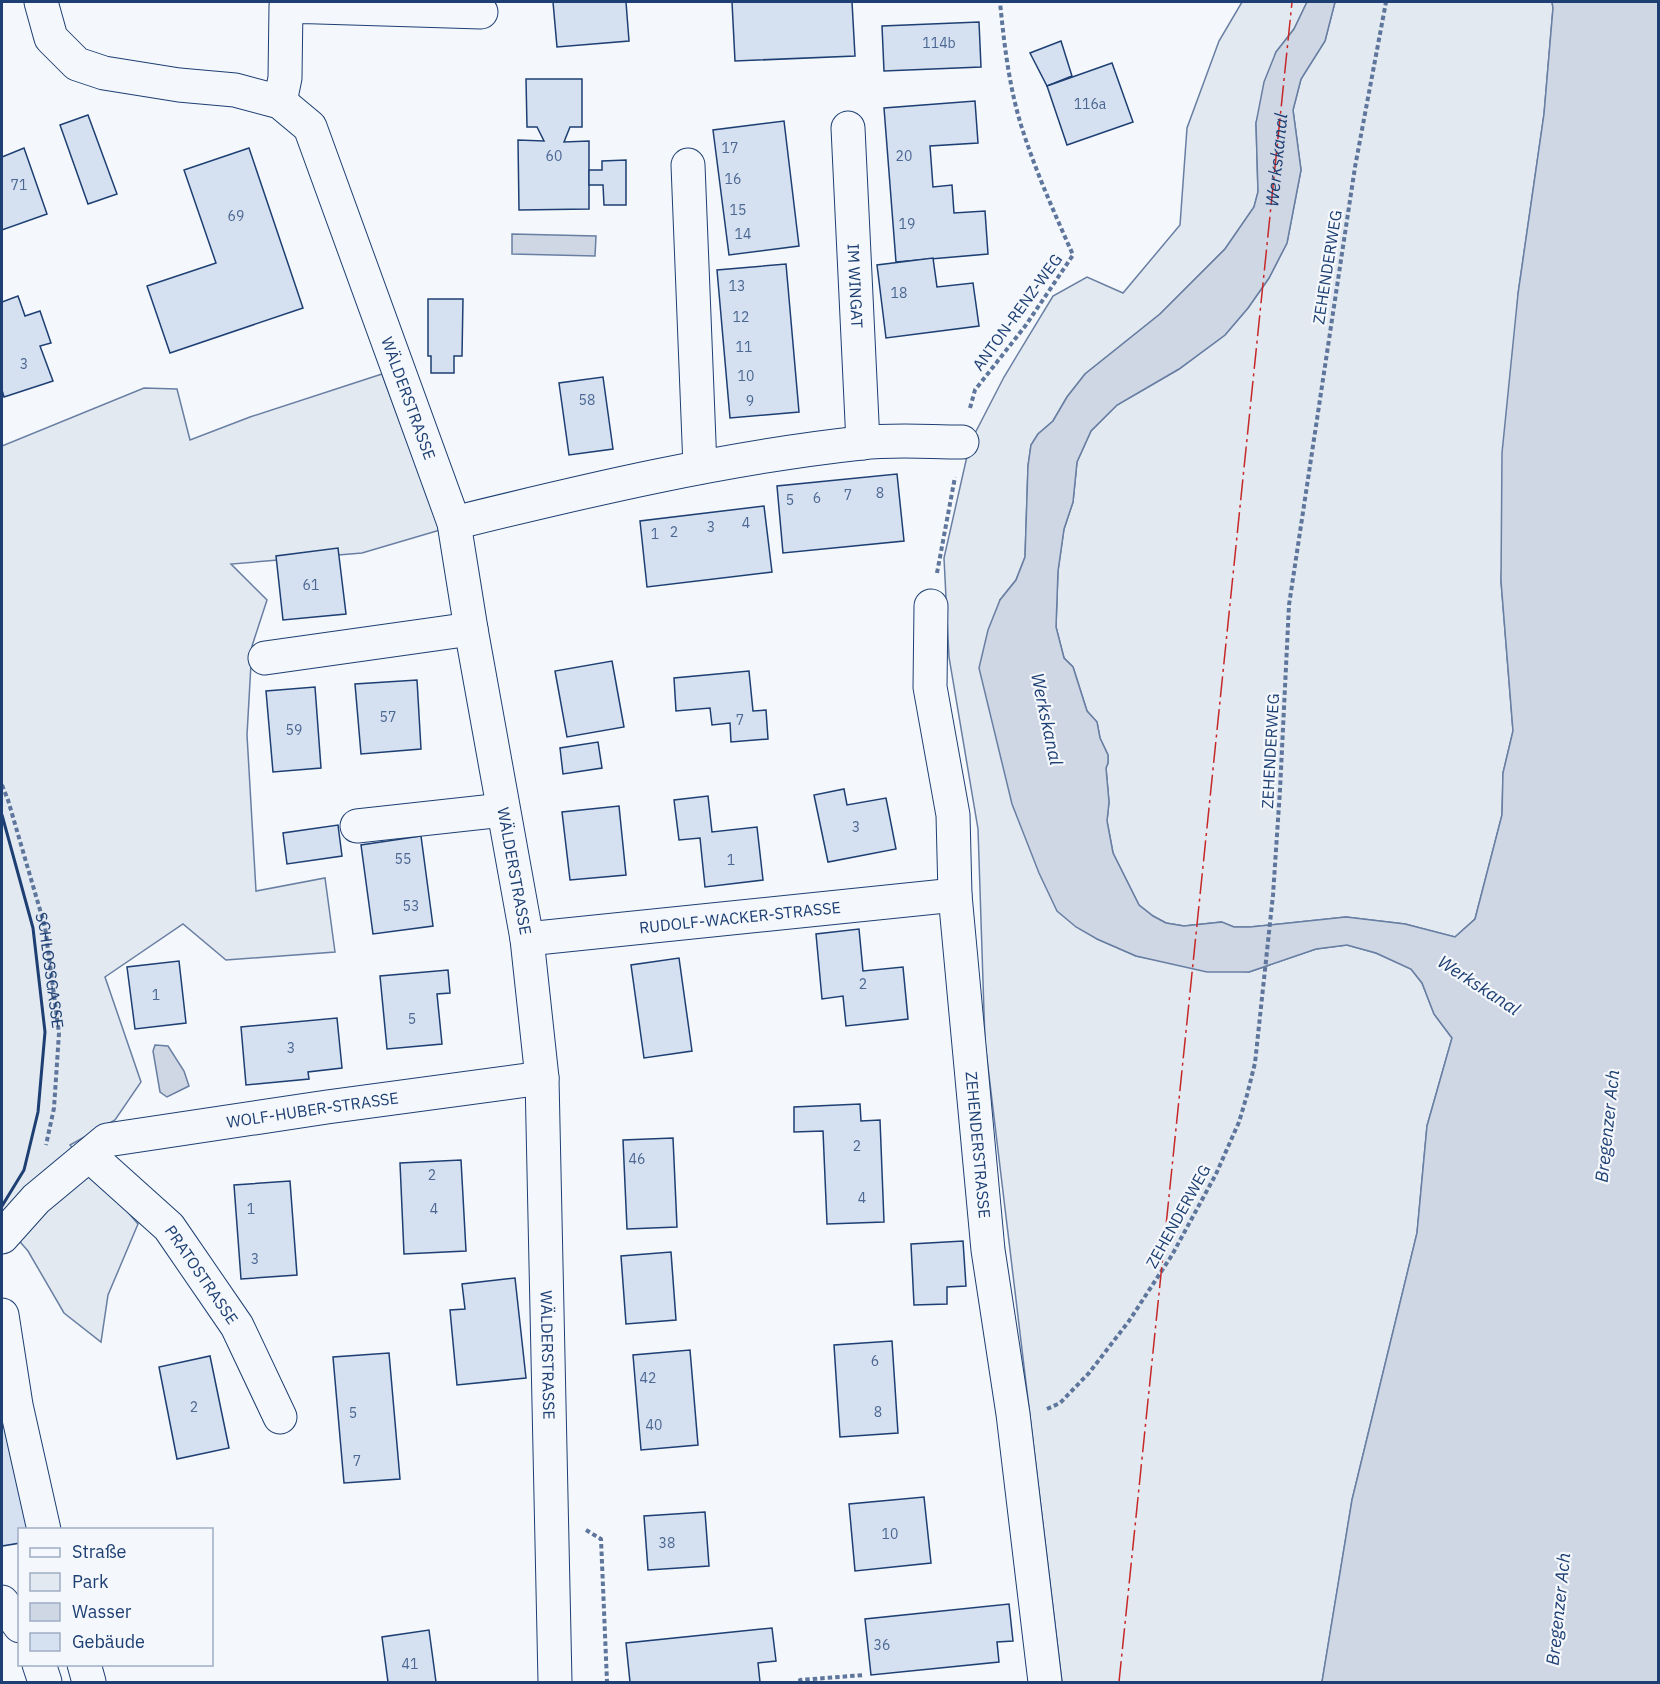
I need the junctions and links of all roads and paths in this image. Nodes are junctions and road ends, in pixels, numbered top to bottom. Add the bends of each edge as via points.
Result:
1 (41, 2) edge
2 (1000, 2) edge
3 (1386, 2) edge
4 (481, 12) dead end
5 (280, 102) junction
6 (849, 128) dead end
7 (688, 165) dead end
8 (962, 442) junction
9 (863, 443) junction
10 (700, 466) junction
11 (454, 523) junction
12 (931, 606) joint
13 (471, 628) junction
14 (265, 658) dead end
15 (2, 785) edge
16 (503, 810) junction
17 (357, 826) dead end
18 (955, 895) junction
19 (527, 939) junction
20 (542, 1078) junction
21 (45, 1150) dead end
22 (90, 1156) junction
23 (2, 1237) edge
24 (2, 1315) edge
25 (1013, 1414) junction
26 (280, 1416) dead end
27 (551, 1510) junction
28 (44, 1528) edge
29 (2, 1602) edge
30 (18, 1623) edge
31 (39, 1666) edge
32 (84, 1666) edge
33 (864, 1675) dead end
34 (45, 1683) edge
35 (89, 1683) edge
36 (555, 1683) edge
37 (607, 1683) edge
38 (801, 1683) edge
39 (1045, 1683) edge

1 - 5 street, WÄLDERSTRASSE via 51,38 77,64 104,73 235,90
2 - 8 path, ANTON-RENZ-WEG via 1004,44 1021,123 1044,190 1073,255 1026,325 975,390
3 - 25 path, ZEHENDERWEG via 1355,167 1289,604 1273,895 1255,1063 1239,1122 1216,1174 1172,1255 1129,1321 1060,1403 1040,1412
4 - 5 street via 286,6 285,78
5 - 11 street, WÄLDERSTRASSE via 310,127
6 - 9 street, IM WINGAT
7 - 10 street
8 - 9 street
8 - 12 path, ANTON-RENZ-WEG
9 - 10 street
10 - 11 street
11 - 13 street, WÄLDERSTRASSE
12 - 18 street, ZEHENDERSTRASSE via 930,687 953,815
13 - 14 street
13 - 16 street, WÄLDERSTRASSE
15 - 21 path, SCHLOSSGASSE via 45,927 59,1034 54,1108
16 - 17 street
16 - 19 street, WÄLDERSTRASSE
18 - 19 street, RUDOLF-WACKER-STRASSE
18 - 25 street, ZEHENDERSTRASSE via 988,1251
19 - 20 street, WÄLDERSTRASSE
20 - 22 street, WOLF-HUBER-STRASSE via 107,1140
20 - 27 street, WÄLDERSTRASSE
22 - 23 street via 36,1199
22 - 26 street, PRATOSTRASSE via 169,1227 237,1326
24 - 28 street via 16,1405
25 - 39 street, ZEHENDERSTRASSE
27 - 36 street, WÄLDERSTRASSE
27 - 37 path via 602,1539
29 - 30 street
31 - 34 street
32 - 35 street
33 - 38 path via 800,1680

